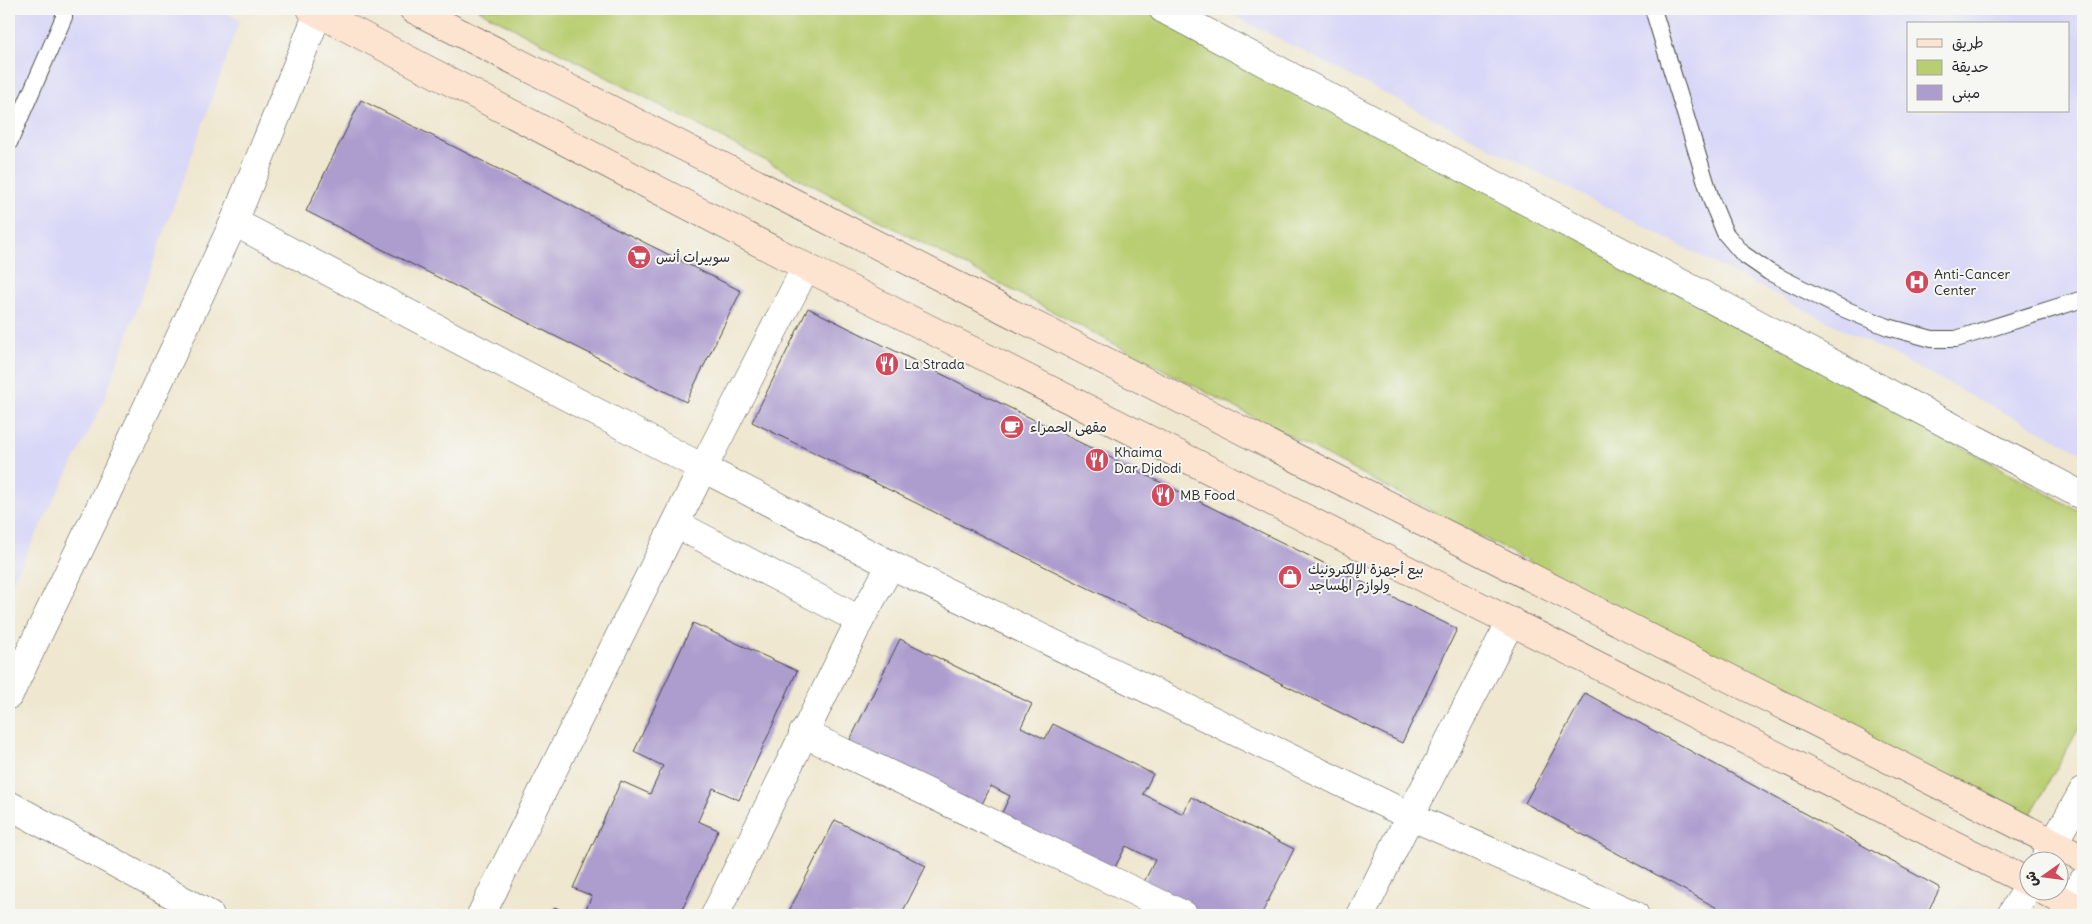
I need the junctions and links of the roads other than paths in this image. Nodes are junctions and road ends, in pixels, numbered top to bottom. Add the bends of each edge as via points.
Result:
1 (64, 9) edge
2 (413, 9) edge
3 (1163, 9) edge
4 (1653, 9) edge
5 (314, 11) edge
6 (9, 143) edge
7 (234, 222) junction
8 (806, 267) junction
9 (2083, 299) edge
10 (703, 468) junction
11 (2083, 496) edge
12 (676, 524) junction
13 (892, 566) junction
14 (860, 620) junction
15 (1511, 621) junction
16 (9, 696) edge
17 (803, 733) junction
18 (2083, 791) edge
19 (9, 806) edge
20 (1410, 816) junction
21 (2048, 852) edge
22 (2070, 856) edge
23 (2083, 858) edge
24 (2020, 879) edge
25 (2083, 881) edge
26 (2020, 900) edge
27 (2060, 902) edge
28 (2073, 911) edge
29 (1617, 912) edge
30 (210, 915) edge
31 (481, 915) edge
32 (715, 915) edge
33 (1184, 915) edge
34 (1361, 915) edge
35 (2011, 915) edge

1 - 6 lane via 64,17
2 - 21 main road
3 - 11 street
4 - 9 lane via 1712,202 1725,233 1743,254 1769,272 1888,327 1932,339 1956,339
5 - 7 street
5 - 8 main road
7 - 10 street
7 - 16 street
8 - 10 street
8 - 15 main road
10 - 12 street
10 - 13 street
12 - 14 street
12 - 31 street
13 - 14 street
13 - 20 street
14 - 17 street
15 - 20 street
15 - 24 main road
17 - 32 street
17 - 33 street
18 - 21 street
19 - 30 street
20 - 29 street
20 - 34 street
22 - 23 main road
25 - 28 street
26 - 35 street
27 - 28 main road

